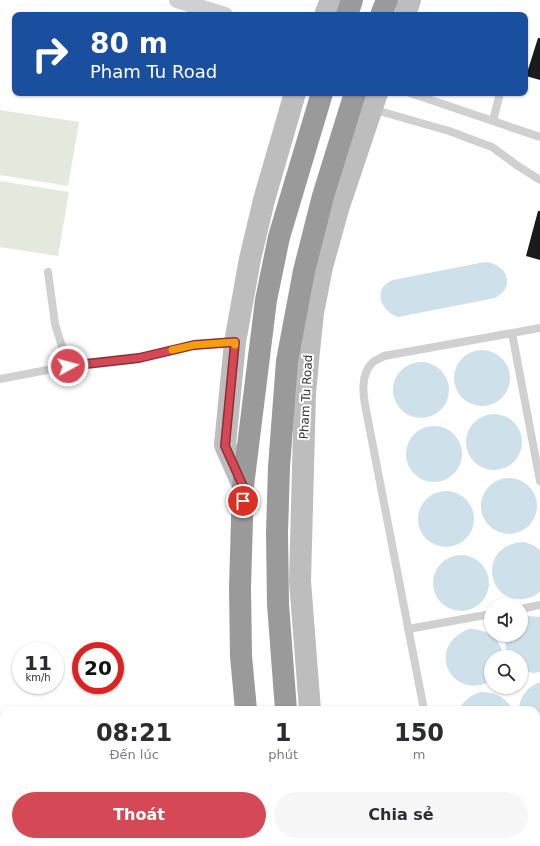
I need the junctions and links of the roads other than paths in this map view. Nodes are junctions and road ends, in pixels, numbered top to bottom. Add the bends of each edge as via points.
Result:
1 (177, 0) edge
2 (331, 0) edge
3 (352, 0) edge
4 (387, 0) edge
5 (410, 0) edge
6 (215, 12) edge
7 (326, 12) edge
8 (348, 12) edge
9 (383, 12) edge
10 (406, 12) edge
11 (294, 96) edge
12 (321, 96) edge
13 (354, 96) edge
14 (419, 96) edge
15 (499, 96) edge
16 (374, 101) edge
17 (492, 121) junction
18 (540, 137) edge
19 (540, 180) edge
20 (48, 272) dead end
21 (540, 328) edge
22 (512, 333) junction
23 (235, 342) junction
24 (299, 350) junction
25 (68, 366) junction
26 (0, 379) edge
27 (540, 481) edge
28 (243, 486) junction
29 (540, 605) edge
30 (528, 608) edge
31 (484, 615) edge
32 (408, 629) junction
33 (246, 706) edge
34 (286, 706) edge
35 (310, 706) edge
36 (423, 706) edge

1 - 6 street
2 - 7 main road
3 - 8 highway
4 - 9 highway
5 - 10 main road
11 - 23 main road via 264,200
12 - 28 highway via 279,237 266,300
13 - 24 highway, Pham Tu Road via 323,196 304,271
14 - 17 lane
15 - 17 lane
16 - 19 lane via 492,147
16 - 24 main road, Pham Tu Road via 338,209 322,267 313,313
17 - 18 lane
20 - 25 lane via 55,324
21 - 22 lane
22 - 27 lane
22 - 32 lane via 384,356 373,362 364,377 363,393
23 - 25 lane via 194,345 139,358
23 - 28 main road via 225,446
24 - 34 highway, Pham Tu Road via 287,361 279,467 278,611
24 - 35 main road, Pham Tu Road via 305,393 300,581
25 - 26 lane
28 - 33 highway via 240,588 241,656
29 - 30 lane
31 - 32 lane
32 - 36 lane

